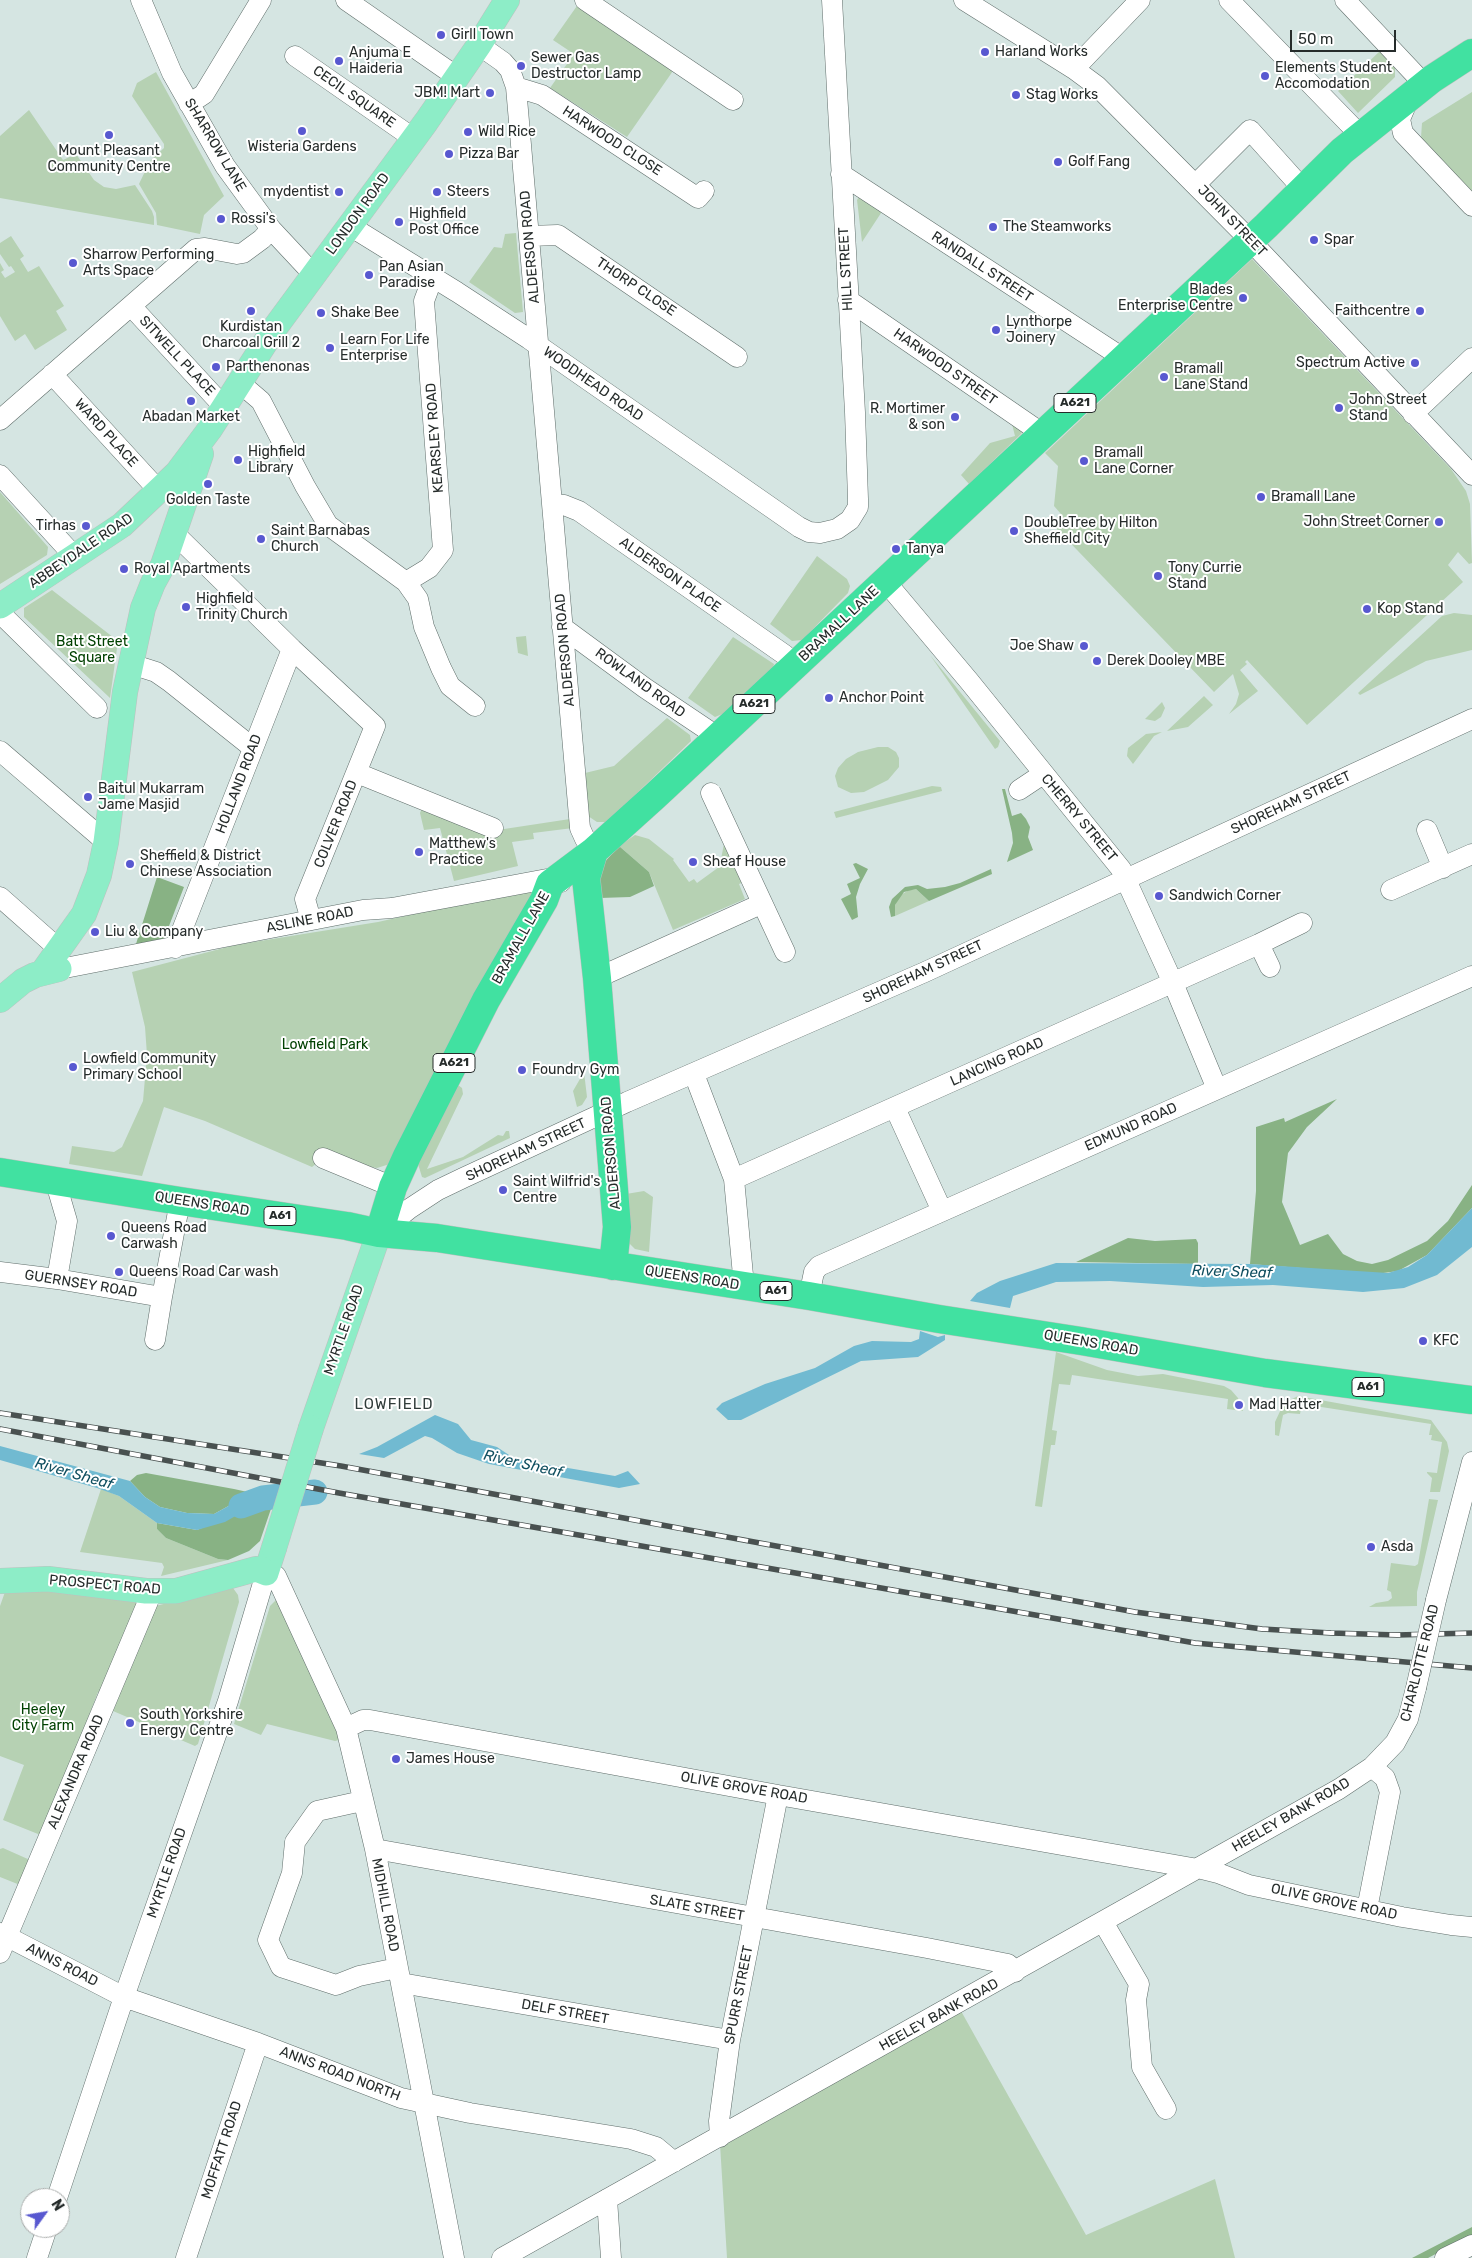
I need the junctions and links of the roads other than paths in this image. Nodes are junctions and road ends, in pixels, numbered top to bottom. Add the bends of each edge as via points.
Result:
1 (141, 0) edge
2 (261, 0) edge
3 (346, 0) edge
4 (507, 0) edge
5 (585, 0) edge
6 (832, 0) edge
7 (964, 0) edge
8 (1140, 0) edge
9 (1229, 0) edge
10 (1344, 0) edge
11 (1472, 34) edge
12 (479, 45) junction
13 (1472, 52) edge
14 (295, 56) dead end
15 (1074, 70) junction
16 (457, 77) junction
17 (516, 87) junction
18 (1422, 87) junction
19 (733, 100) dead end
20 (189, 104) junction
21 (1361, 136) junction
22 (413, 138) junction
23 (841, 174) junction
24 (1196, 184) junction
25 (1302, 188) junction
26 (704, 191) dead end
27 (1472, 206) edge
28 (350, 226) junction
29 (271, 229) junction
30 (529, 236) junction
31 (1250, 240) junction
32 (314, 275) junction
33 (433, 277) junction
34 (848, 300) junction
35 (131, 306) junction
36 (538, 346) junction
37 (737, 357) dead end
38 (1123, 358) junction
39 (1472, 358) edge
40 (52, 374) junction
41 (240, 383) junction
42 (224, 407) junction
43 (1414, 414) junction
44 (0, 420) edge
45 (210, 429) junction
46 (1043, 434) junction
47 (0, 475) edge
48 (1472, 475) edge
49 (160, 492) junction
50 (552, 504) junction
51 (837, 529) joint
52 (164, 538) junction
53 (75, 557) junction
54 (885, 581) junction
55 (406, 582) junction
56 (0, 606) edge
57 (0, 613) edge
58 (562, 626) junction
59 (292, 650) junction
60 (785, 655) dead end
61 (131, 664) junction
62 (475, 706) dead end
63 (96, 708) dead end
64 (1472, 719) edge
65 (718, 737) junction
66 (253, 748) junction
67 (0, 751) edge
68 (356, 774) junction
69 (1043, 774) junction
70 (1019, 790) dead end
71 (711, 792) dead end
72 (493, 828) dead end
73 (1428, 830) dead end
74 (106, 842) junction
75 (594, 851) junction
76 (1472, 854) edge
77 (1443, 868) junction
78 (1127, 878) junction
79 (563, 890) junction
80 (1391, 890) dead end
81 (0, 897) edge
82 (761, 904) junction
83 (311, 920) junction
84 (1302, 923) dead end
85 (1259, 944) junction
86 (175, 948) junction
87 (785, 952) dead end
88 (56, 963) junction
89 (1270, 967) dead end
90 (1472, 976) edge
91 (597, 978) junction
92 (1173, 983) junction
93 (0, 1000) edge
94 (694, 1074) junction
95 (1217, 1089) junction
96 (895, 1108) junction
97 (607, 1112) junction
98 (323, 1158) dead end
99 (0, 1172) edge
100 (734, 1179) junction
101 (55, 1180) junction
102 (394, 1187) junction
103 (180, 1201) junction
104 (942, 1210) junction
105 (379, 1233) junction
106 (613, 1266) junction
107 (0, 1272) edge
108 (57, 1279) junction
109 (744, 1286) junction
110 (809, 1296) junction
111 (162, 1297) junction
112 (155, 1340) dead end
113 (1472, 1400) edge
114 (1472, 1462) edge
115 (266, 1573) junction
116 (0, 1581) edge
117 (152, 1592) junction
118 (346, 1728) junction
119 (1372, 1767) junction
120 (778, 1795) junction
121 (362, 1801) junction
122 (375, 1850) junction
123 (1145, 1859) junction
124 (1198, 1869) junction
125 (1156, 1892) junction
126 (1367, 1909) junction
127 (753, 1918) junction
128 (1103, 1922) junction
129 (1472, 1927) edge
130 (2, 1940) edge
131 (1015, 1972) junction
132 (399, 1976) junction
133 (124, 1996) junction
134 (730, 2040) junction
135 (258, 2043) junction
136 (425, 2102) junction
137 (1166, 2110) dead end
138 (720, 2137) junction
139 (674, 2162) junction
140 (60, 2188) edge
141 (607, 2199) junction
142 (44, 2238) edge
143 (1472, 2245) edge
144 (37, 2258) edge
145 (186, 2258) edge
146 (454, 2258) edge
147 (502, 2258) edge
148 (611, 2258) edge
149 (1445, 2258) edge

1 - 20 street, SHARROW LANE
2 - 20 street via 204,94
3 - 16 street
4 - 12 main road, LONDON ROAD
5 - 19 street
6 - 23 street, HILL STREET
7 - 15 street, JOHN STREET
8 - 15 street
9 - 21 street
10 - 18 street
11 - 18 highway, BRAMALL LANE
12 - 16 main road, LONDON ROAD
12 - 17 street, ALDERSON ROAD via 503,62 510,70
13 - 18 highway, BRAMALL LANE / A621
14 - 22 street, CECIL SQUARE
15 - 24 street, JOHN STREET via 1096,86
16 - 22 main road, LONDON ROAD
17 - 26 street, HARWOOD CLOSE via 542,95 698,198
17 - 30 street, ALDERSON ROAD
18 - 21 highway, BRAMALL LANE / A621
18 - 27 street, BRAMALL LANE via 1400,119 1403,133
20 - 29 street, SHARROW LANE via 224,166
21 - 25 highway, BRAMALL LANE / A621
22 - 28 main road, LONDON ROAD
23 - 34 street, HILL STREET
23 - 38 street, RANDALL STREET
24 - 25 street via 1250,130
24 - 31 street, JOHN STREET
25 - 31 highway, BRAMALL LANE / A621
28 - 32 main road, LONDON ROAD
28 - 33 street, WOODHEAD ROAD
29 - 32 street, SHARROW LANE
29 - 35 street via 262,239 237,254 196,249
30 - 36 street, ALDERSON ROAD
30 - 37 street, THORP CLOSE via 558,235
31 - 38 highway, BRAMALL LANE / A621
31 - 43 street, JOHN STREET
32 - 41 main road, LONDON ROAD
33 - 36 street, WOODHEAD ROAD
33 - 55 street, KEARSLEY ROAD via 424,301 443,550 429,568
34 - 46 street, HARWOOD STREET
34 - 51 street, HILL STREET via 858,507 850,520
35 - 40 street
35 - 42 street, SITWELL PLACE
36 - 50 street, ALDERSON ROAD
36 - 51 street, WOODHEAD ROAD via 800,527 820,533
38 - 46 highway, BRAMALL LANE / A621
39 - 43 street
40 - 44 street
40 - 49 street, WARD PLACE
41 - 42 main road, LONDON ROAD
41 - 55 street via 261,401 328,526
42 - 45 main road, LONDON ROAD
43 - 48 street, JOHN STREET
45 - 49 main road, LONDON ROAD
45 - 52 main road, LONDON ROAD
46 - 54 highway, BRAMALL LANE / A621
47 - 53 street
49 - 52 main road, LONDON ROAD
49 - 53 main road, ABBEYDALE ROAD via 122,525
50 - 58 street, ALDERSON ROAD
50 - 60 street, ALDERSON PLACE via 578,511
52 - 59 street via 181,540
52 - 61 main road, LONDON ROAD via 163,565 143,608
53 - 56 main road, ABBEYDALE ROAD
54 - 65 highway, BRAMALL LANE / A621
54 - 69 street, CHERRY STREET
55 - 62 street via 418,599 427,635 450,686
57 - 63 street
58 - 65 street, ROWLAND ROAD
58 - 75 street, ALDERSON ROAD via 580,828
59 - 66 street, HOLLAND ROAD
59 - 68 street, COLVER ROAD via 374,724 375,730
61 - 66 street via 156,672
61 - 74 main road, LONDON ROAD
64 - 78 street, SHOREHAM STREET
65 - 75 highway, BRAMALL LANE / A621
66 - 86 street, HOLLAND ROAD
67 - 74 street
68 - 72 street
68 - 83 street, COLVER ROAD via 305,899
69 - 70 street
69 - 78 street, CHERRY STREET
71 - 82 street
73 - 77 street
74 - 88 main road, LONDON ROAD via 99,875 84,914
75 - 79 highway, ALDERSON ROAD via 586,878
76 - 77 street
77 - 80 street
78 - 92 street, CHERRY STREET
78 - 94 street, SHOREHAM STREET
79 - 83 street, ASLINE ROAD via 548,879
79 - 91 highway, ALDERSON ROAD
79 - 102 highway, BRAMALL LANE / A621 via 486,1000
81 - 88 street
82 - 87 street
82 - 91 street
83 - 86 street, ASLINE ROAD
84 - 85 street, LANCING ROAD
85 - 89 street
85 - 92 street, LANCING ROAD
86 - 88 street, ASLINE ROAD
88 - 93 main road via 23,981
90 - 95 street, EDMUND ROAD
91 - 97 highway, ALDERSON ROAD
92 - 95 street, CHERRY STREET
92 - 96 street, LANCING ROAD
94 - 97 street, SHOREHAM STREET
94 - 100 street
95 - 104 street, EDMUND ROAD
96 - 100 street, LANCING ROAD
96 - 104 street
97 - 105 street, SHOREHAM STREET via 438,1190
97 - 106 highway, ALDERSON ROAD via 617,1227
98 - 102 street
99 - 101 highway, QUEENS ROAD / A61
100 - 109 street
101 - 103 highway, QUEENS ROAD / A61
101 - 108 street via 66,1214
102 - 105 highway, BRAMALL LANE / A621
103 - 105 highway, QUEENS ROAD / A61
103 - 111 street
104 - 110 street, EDMUND ROAD via 818,1267
105 - 106 highway, QUEENS ROAD / A61 via 437,1238
105 - 115 main road, MYRTLE ROAD, bridge via 311,1428
106 - 109 highway, QUEENS ROAD / A61
107 - 108 street, GUERNSEY ROAD
108 - 111 street, GUERNSEY ROAD
109 - 110 highway, QUEENS ROAD / A61
110 - 113 highway, QUEENS ROAD / A61 via 1265,1373
111 - 112 street
114 - 119 street, CHARLOTTE ROAD, bridge via 1404,1728
115 - 117 main road, PROSPECT ROAD via 256,1569 191,1588
115 - 118 street, MIDHILL ROAD via 276,1576
115 - 133 street, MYRTLE ROAD via 228,1701
116 - 117 main road, PROSPECT ROAD via 48,1579
117 - 130 street, ALEXANDRA ROAD
118 - 120 street, OLIVE GROVE ROAD via 370,1720
118 - 121 street, MIDHILL ROAD
119 - 124 street, HEELEY BANK ROAD
119 - 126 street via 1385,1778 1390,1792
120 - 123 street, OLIVE GROVE ROAD
120 - 127 street, SPURR STREET
121 - 122 street, MIDHILL ROAD
121 - 132 street via 317,1811 295,1842 292,1873 268,1940 281,1967 336,1985 359,1976
122 - 127 street, SLATE STREET
122 - 132 street, MIDHILL ROAD
123 - 124 street, OLIVE GROVE ROAD
123 - 125 street via 1160,1871 1162,1878
124 - 125 street, HEELEY BANK ROAD
124 - 126 street, OLIVE GROVE ROAD via 1250,1885
125 - 128 street, HEELEY BANK ROAD
126 - 129 street, OLIVE GROVE ROAD
127 - 131 street, SLATE STREET via 990,1960 1008,1964
127 - 134 street, SPURR STREET
128 - 131 street, HEELEY BANK ROAD
128 - 137 street via 1139,1984 1136,2000 1142,2067
130 - 133 street, ANNS ROAD
131 - 138 street, HEELEY BANK ROAD
132 - 134 street, DELF STREET
132 - 136 street, MIDHILL ROAD
133 - 135 street, ANNS ROAD NORTH
133 - 140 street, MYRTLE ROAD
134 - 138 street, SPURR STREET via 719,2121
135 - 136 street, ANNS ROAD NORTH via 401,2098
135 - 145 street, MOFFATT ROAD
136 - 139 street, ANNS ROAD NORTH via 470,2113 636,2140 659,2149
136 - 146 street, MIDHILL ROAD
138 - 139 street, HEELEY BANK ROAD
139 - 141 street, HEELEY BANK ROAD
141 - 147 street, HEELEY BANK ROAD
141 - 148 street
142 - 144 street
143 - 149 street

